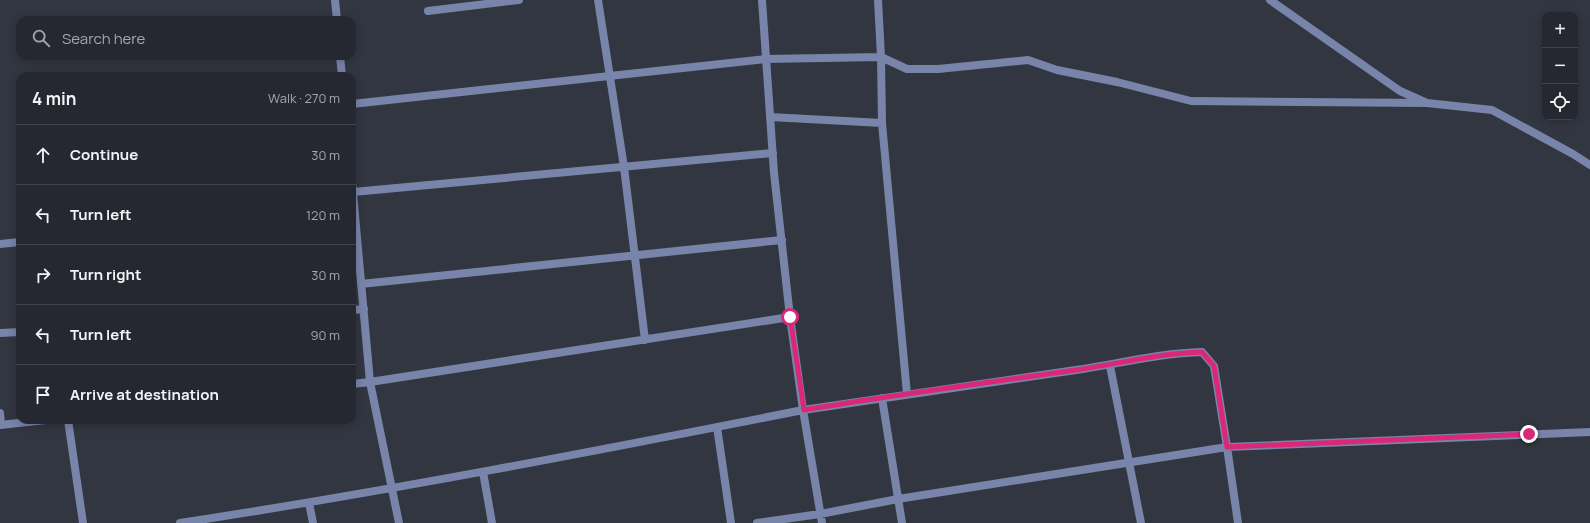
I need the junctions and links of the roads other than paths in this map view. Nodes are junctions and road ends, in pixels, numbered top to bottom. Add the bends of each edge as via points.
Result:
1 (335, 0) edge
2 (519, 0) edge
3 (598, 0) edge
4 (762, 0) edge
5 (878, 0) edge
6 (1270, 0) edge
7 (428, 11) dead end
8 (337, 16) edge
9 (881, 57) junction
10 (766, 59) junction
11 (340, 60) edge
12 (342, 72) edge
13 (610, 76) junction
14 (356, 104) edge
15 (1427, 104) junction
16 (770, 117) junction
17 (882, 123) junction
18 (773, 153) junction
19 (1590, 164) edge
20 (624, 167) junction
21 (356, 192) edge
22 (356, 234) edge
23 (782, 240) junction
24 (16, 242) edge
25 (0, 244) edge
26 (634, 256) junction
27 (361, 284) junction
28 (356, 310) edge
29 (364, 310) junction
30 (790, 317) junction
31 (16, 332) edge
32 (0, 333) edge
33 (644, 340) junction
34 (1110, 366) junction
35 (370, 382) junction
36 (356, 384) edge
37 (907, 394) junction
38 (882, 398) junction
39 (804, 410) junction
40 (0, 413) edge
41 (16, 423) edge
42 (69, 424) edge
43 (0, 425) edge
44 (717, 427) junction
45 (1590, 432) edge
46 (1227, 447) junction
47 (1129, 462) junction
48 (483, 472) junction
49 (392, 489) junction
50 (898, 499) junction
51 (309, 503) junction
52 (820, 514) junction
53 (83, 523) edge
54 (180, 523) edge
55 (314, 523) edge
56 (399, 523) edge
57 (492, 523) edge
58 (731, 523) edge
59 (757, 523) edge
60 (822, 523) edge
61 (902, 523) edge
62 (1140, 523) edge
63 (1238, 523) edge

1 - 8 street
2 - 7 street
3 - 13 street
4 - 10 street
5 - 9 street
6 - 15 street via 1400,90
9 - 10 street
9 - 15 street via 907,69 938,69 1028,60 1057,70 1191,101
9 - 17 street
10 - 13 street
10 - 16 street
11 - 12 street
13 - 14 street
13 - 20 street
15 - 19 street via 1492,110
16 - 17 street
16 - 18 street
17 - 37 street
18 - 20 street
18 - 23 street
20 - 21 street
20 - 26 street
22 - 27 street
23 - 26 street
23 - 30 street
24 - 25 street
26 - 27 street
26 - 33 street
27 - 29 street
28 - 29 street
29 - 35 street
30 - 33 street
30 - 39 street
31 - 32 street
33 - 35 street
34 - 37 street
34 - 46 street via 1181,353 1202,352 1214,366
34 - 47 street
35 - 36 street
35 - 49 street
37 - 38 street
38 - 39 street
38 - 50 street
39 - 44 street
39 - 52 street
40 - 43 street
41 - 43 street
42 - 53 street
44 - 48 street
44 - 58 street
45 - 46 street
46 - 47 street
46 - 63 street
47 - 50 street
47 - 62 street
48 - 49 street
48 - 57 street
49 - 51 street
49 - 56 street
50 - 52 street
50 - 61 street
51 - 54 street
51 - 55 street
52 - 59 street
52 - 60 street

